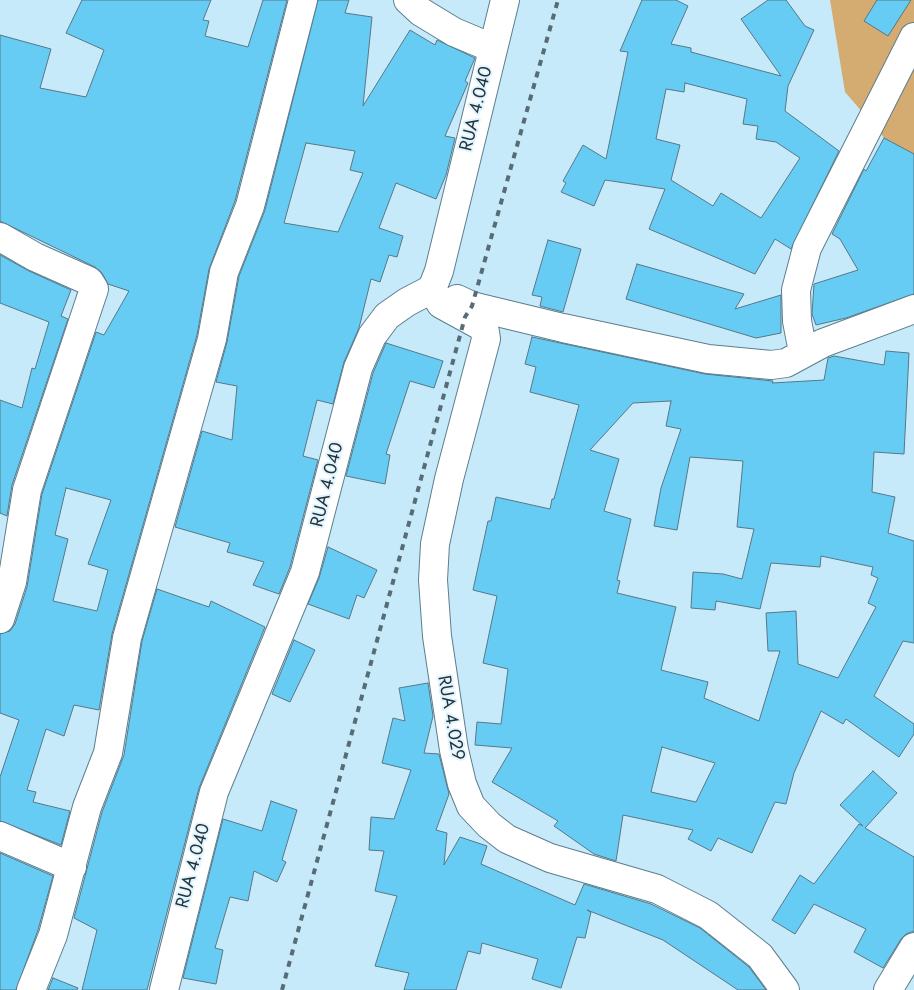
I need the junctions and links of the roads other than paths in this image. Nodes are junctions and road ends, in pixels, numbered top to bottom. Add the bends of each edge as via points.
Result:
1 (303, 0) edge
2 (408, 0) edge
3 (505, 0) edge
4 (914, 37) edge
5 (492, 48) junction
6 (0, 237) edge
7 (432, 289) junction
8 (914, 309) edge
9 (803, 352) junction
10 (0, 619) edge
11 (0, 836) edge
12 (72, 867) junction
13 (914, 947) edge
14 (31, 990) edge
15 (164, 990) edge
16 (785, 990) edge
17 (888, 990) edge

1 - 12 street via 250,206 224,272 212,339 127,638 108,753 87,807
2 - 5 street via 454,32
3 - 5 street, RUA 4.040
4 - 9 street via 807,248 796,290 796,321
5 - 7 street, RUA 4.040
6 - 10 street via 89,281 94,288 27,490 12,582
7 - 9 street via 472,306 708,359 771,366 786,363
7 - 15 street, RUA 4.040 via 387,316 372,336 358,368 305,572 214,792
7 - 16 street, RUA 4.029 via 441,304 483,327 486,339 449,479 435,544 433,580 437,636 454,750 471,806 507,839 550,858 657,889 708,915 760,956
8 - 9 street
11 - 12 street
12 - 14 street via 53,935
13 - 17 street

